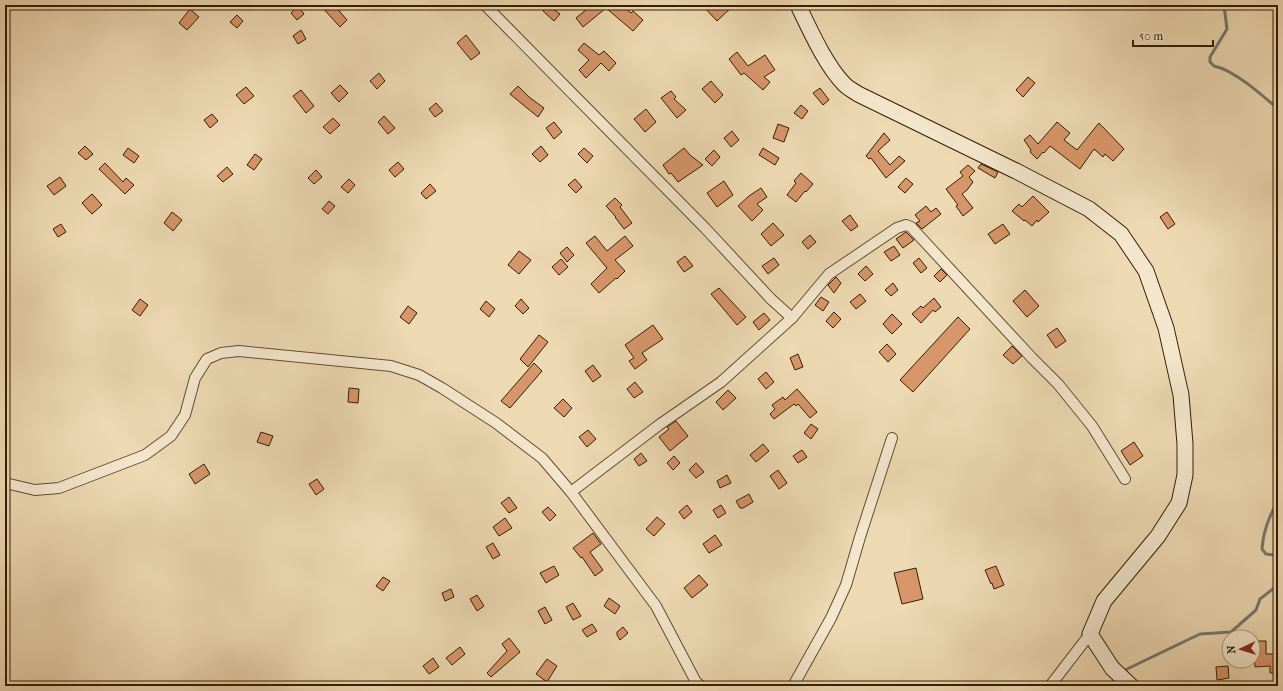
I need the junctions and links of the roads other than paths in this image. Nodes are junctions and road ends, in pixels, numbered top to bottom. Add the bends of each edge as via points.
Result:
1 (487, 5) edge
2 (798, 5) edge
3 (792, 318) junction
4 (892, 438) dead end
5 (1124, 479) dead end
6 (5, 483) edge
7 (572, 492) junction
8 (1090, 634) junction
9 (700, 686) edge
10 (793, 686) edge
11 (1050, 686) edge
12 (1131, 686) edge

1 - 3 street
2 - 8 main road via 834,72 846,85 858,94 1089,209 1121,234 1146,271 1166,328 1181,395 1185,444 1184,475 1179,503 1158,536 1104,601
3 - 5 street via 828,274 897,228 906,225 911,227 1058,384 1092,426
3 - 7 street via 721,382
4 - 10 street via 846,585 831,618
6 - 7 street via 35,490 58,488 145,455 171,436 185,415 195,378 207,359 221,353 239,351 391,366 419,375 496,423 542,458
7 - 9 street via 656,606
8 - 11 street
8 - 12 main road via 1112,668

